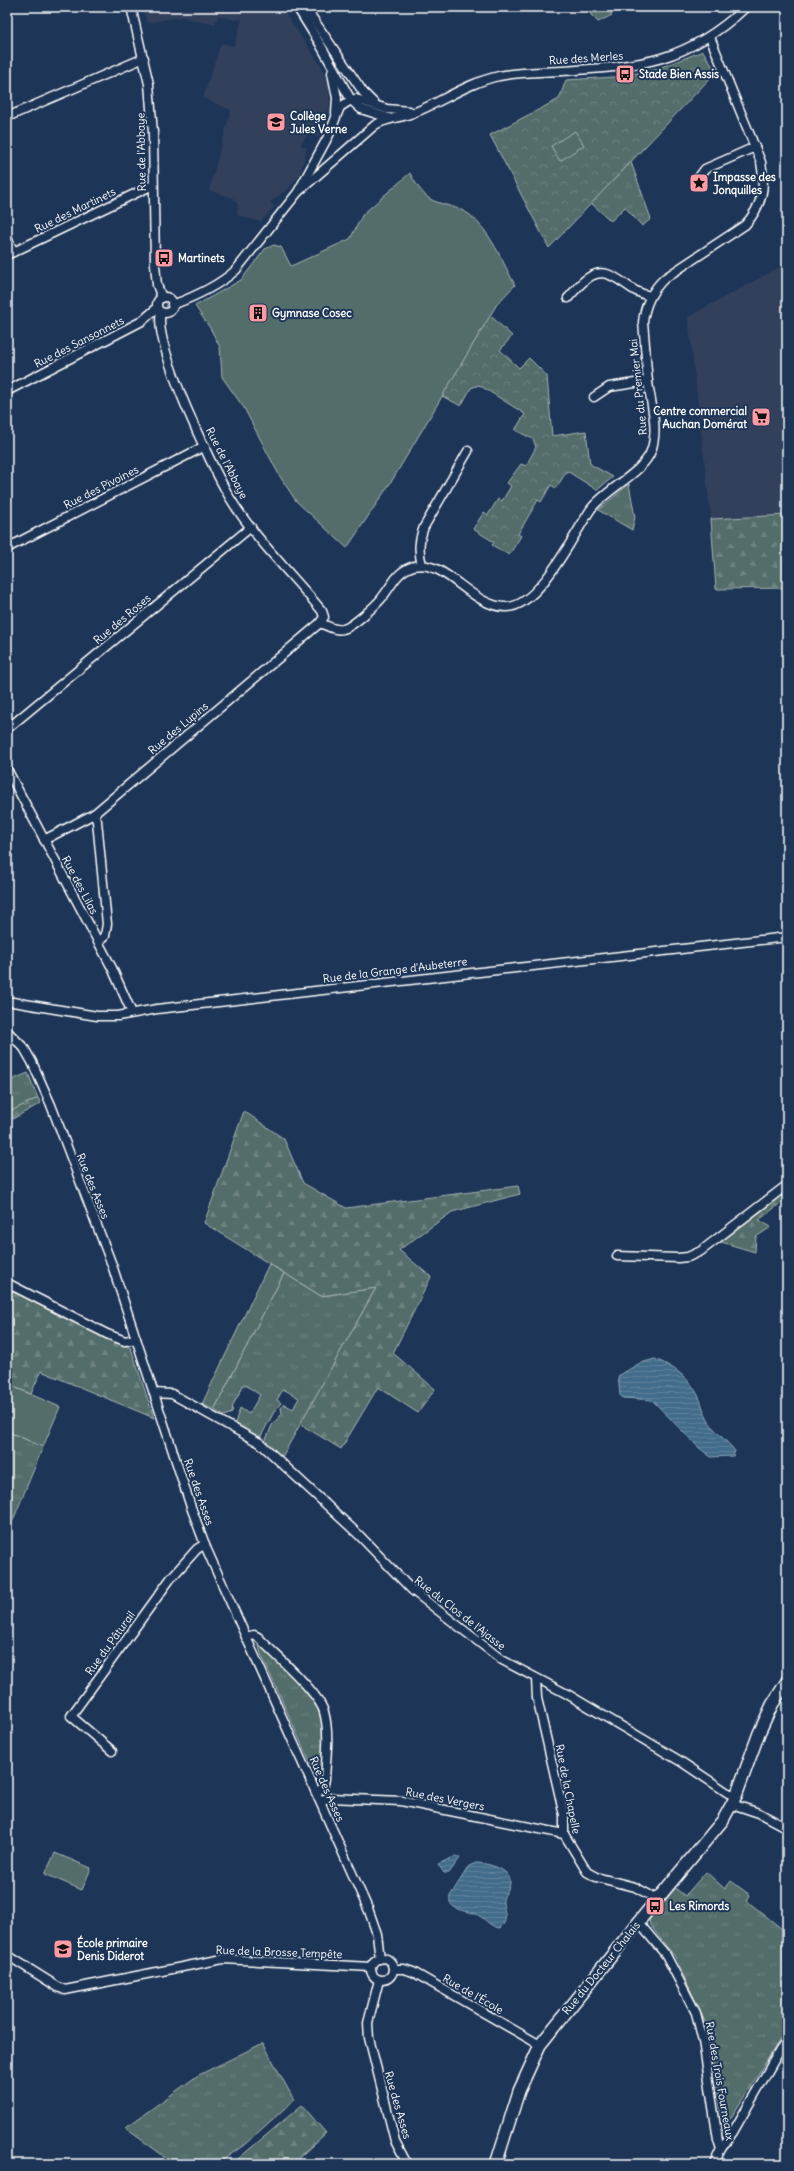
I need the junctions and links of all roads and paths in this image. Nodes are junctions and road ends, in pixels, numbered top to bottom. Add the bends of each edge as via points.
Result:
1 (131, 7) edge
2 (297, 7) edge
3 (304, 7) edge
4 (746, 7) edge
5 (710, 37) junction
6 (144, 58) junction
7 (328, 61) junction
8 (350, 100) junction
9 (377, 106) junction
10 (418, 111) junction
11 (336, 113) junction
12 (374, 115) junction
13 (7, 117) edge
14 (390, 118) junction
15 (375, 125) junction
16 (755, 147) junction
17 (696, 181) dead end
18 (153, 185) junction
19 (298, 192) junction
20 (7, 237) edge
21 (10, 253) edge
22 (650, 296) junction
23 (162, 298) junction
24 (568, 298) dead end
25 (172, 305) junction
26 (159, 310) junction
27 (648, 381) junction
28 (7, 391) edge
29 (594, 397) dead end
30 (205, 446) junction
31 (468, 451) dead end
32 (251, 527) junction
33 (7, 548) edge
34 (422, 565) junction
35 (320, 623) junction
36 (7, 729) edge
37 (7, 769) edge
38 (94, 814) junction
39 (44, 840) junction
40 (787, 937) edge
41 (98, 942) junction
42 (7, 1001) edge
43 (132, 1013) junction
44 (7, 1031) edge
45 (787, 1185) edge
46 (617, 1256) dead end
47 (7, 1283) edge
48 (136, 1339) junction
49 (154, 1393) junction
50 (205, 1544) junction
51 (246, 1637) junction
52 (536, 1679) junction
53 (787, 1681) edge
54 (112, 1751) dead end
55 (316, 1792) junction
56 (320, 1800) junction
57 (734, 1800) junction
58 (787, 1828) edge
59 (564, 1834) junction
60 (657, 1900) junction
61 (638, 1922) junction
62 (7, 1955) edge
63 (380, 1958) junction
64 (371, 1967) junction
65 (393, 1969) junction
66 (379, 1980) junction
67 (787, 2041) edge
68 (540, 2045) junction
69 (721, 2150) junction
70 (407, 2164) edge
71 (496, 2164) edge
72 (714, 2164) edge

1 - 6 street, Rue de l'Abbaye
2 - 7 street
3 - 9 street via 363,92
4 - 5 street, Rue des Merles
5 - 10 street, Rue des Merles via 682,51 641,64 492,78 463,88
5 - 16 street, Rue du Premier Mai
6 - 13 street
6 - 18 street, Rue de l'Abbaye via 150,84
7 - 8 street
7 - 11 street via 337,98
8 - 9 street, Rue des Merles via 356,99
8 - 11 street
8 - 12 street
9 - 10 street, Rue des Merles via 397,111
9 - 12 street
10 - 14 street, Rue des Merles
11 - 19 street, Rue des Merles via 329,135
12 - 14 street
12 - 15 street
14 - 15 street, Rue des Merles
15 - 19 street, Rue des Merles
16 - 17 street via 705,169
16 - 22 street, Rue du Premier Mai via 764,178 763,192 754,215 745,225 666,278
18 - 21 street, Rue des Martinets
18 - 23 street, Rue de l'Abbaye via 155,265 158,292
19 - 25 street, Rue des Merles via 229,276
20 - 21 street
22 - 24 street via 636,291 615,277 602,273 586,278
22 - 27 street, Rue du Premier Mai via 643,322
23 - 25 street via 167,298
23 - 26 street via 159,300
25 - 26 street via 168,313
26 - 28 street, Rue des Sansonnets via 142,322
26 - 30 street, Rue de l'Abbaye via 161,332 174,378
27 - 29 street via 609,387
27 - 34 street, Rue du Premier Mai via 654,427 651,452 646,461 592,508 531,598 521,604 498,607 482,602 432,567
30 - 32 street, Rue de l'Abbaye via 230,498
30 - 33 street, Rue des Pivoines
31 - 34 street via 424,527 418,553
32 - 35 street, Rue de l'Abbaye via 322,610 324,617
32 - 36 street, Rue des Roses
34 - 35 street via 413,566 399,574 380,599 348,628 334,629
35 - 38 street, Rue des Lupins
37 - 39 street, Rue des Lilas
38 - 39 street, Rue des Lupins
38 - 41 street via 97,821 107,924 105,936
39 - 41 street, Rue des Lilas
40 - 43 street, Rue de la Grange d'Aubeterre
41 - 43 street, Rue des Lilas
42 - 43 street, Rue de la Grange d'Aubeterre via 97,1016
44 - 48 street, Rue des Asses via 24,1048 51,1105 112,1265
45 - 46 street via 701,1251 688,1257
47 - 48 street via 107,1334 125,1341
48 - 49 street, Rue des Asses
49 - 50 street, Rue des Asses
49 - 52 street, Rue du Clos de l'Ajasse via 172,1394 260,1444 359,1535 424,1600 502,1660
50 - 51 street, Rue des Asses
50 - 54 street, Rue du Pâturail via 197,1549 171,1578 71,1716
51 - 55 street, Rue des Asses
51 - 55 street via 258,1637 307,1687 322,1707 326,1726 325,1779 323,1788
52 - 57 street, Rue du Clos de l'Ajasse via 567,1694 680,1761 728,1793
52 - 59 street, Rue de la Chapelle via 537,1698 564,1815
53 - 57 main road, Rue du Docteur Chalais via 759,1733
55 - 56 street, Rue des Asses
56 - 59 street, Rue des Vergers via 330,1798 401,1801
56 - 63 street, Rue des Asses via 373,1923
57 - 58 street, Rue du Clos de l'Ajasse
57 - 60 main road, Rue du Docteur Chalais via 723,1820
59 - 60 street, Rue de la Chapelle via 587,1872 596,1877 635,1887
60 - 61 main road, Rue du Docteur Chalais
61 - 68 main road, Rue du Docteur Chalais
61 - 69 street, Rue des Trois Fourneaux via 666,1955 696,2013
62 - 64 street, Rue de la Brosse Tempête via 65,1990 223,1959
63 - 64 street
63 - 65 street via 389,1961
64 - 66 street via 374,1976
65 - 66 street via 389,1978
65 - 68 street, Rue de l'École via 413,1972
66 - 70 street, Rue des Asses via 368,2023 369,2038 395,2141
67 - 69 street
68 - 71 main road, Rue du Docteur Chalais via 519,2091
69 - 72 street, Rue des Trois Fourneaux

